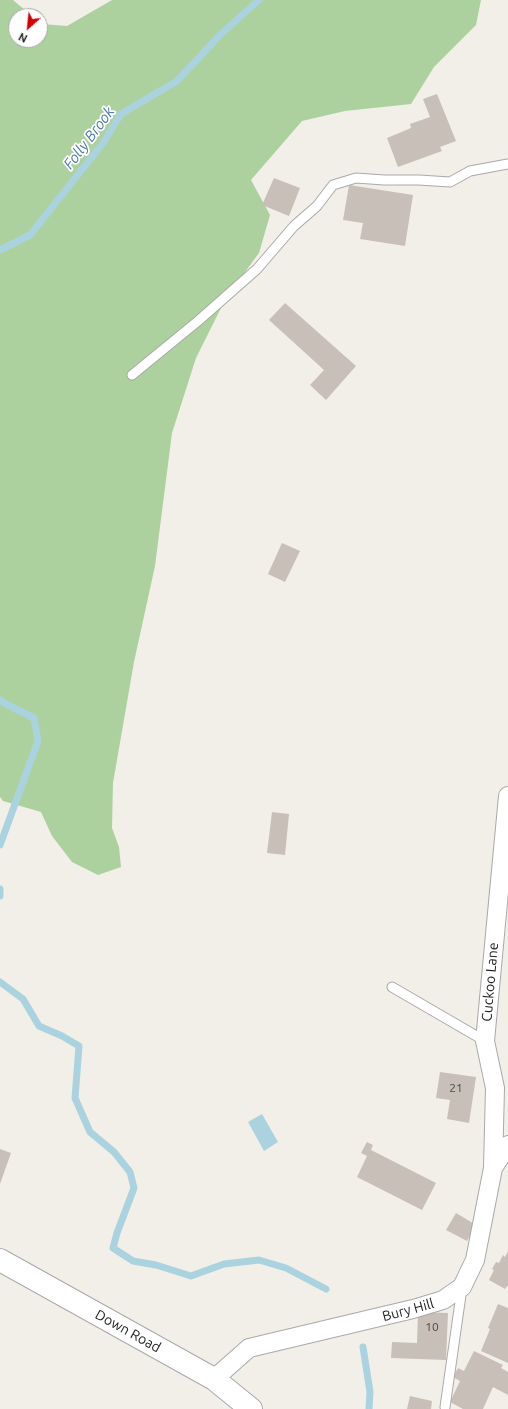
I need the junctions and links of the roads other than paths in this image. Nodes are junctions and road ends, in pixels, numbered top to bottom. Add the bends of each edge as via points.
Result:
1 (508, 164) edge
2 (132, 375) dead end
3 (508, 796) edge
4 (392, 987) dead end
5 (485, 1041) junction
6 (501, 1093) edge
7 (508, 1145) edge
8 (493, 1168) junction
9 (0, 1260) edge
10 (462, 1287) junction
11 (214, 1378) junction
12 (445, 1407) dead end
13 (251, 1409) edge

1 - 2 lane via 470,171 450,182 356,178 333,185 317,206 294,226 257,269
3 - 5 street, Cuckoo Lane
4 - 5 lane
5 - 6 street, Cuckoo Lane
6 - 8 street, Cuckoo Lane
7 - 8 street, Bury Hill
8 - 10 street, Bury Hill via 475,1260
9 - 11 street, Down Road
10 - 11 street, Bury Hill via 443,1300 413,1309 249,1348
10 - 12 lane
11 - 13 street, Down Road

